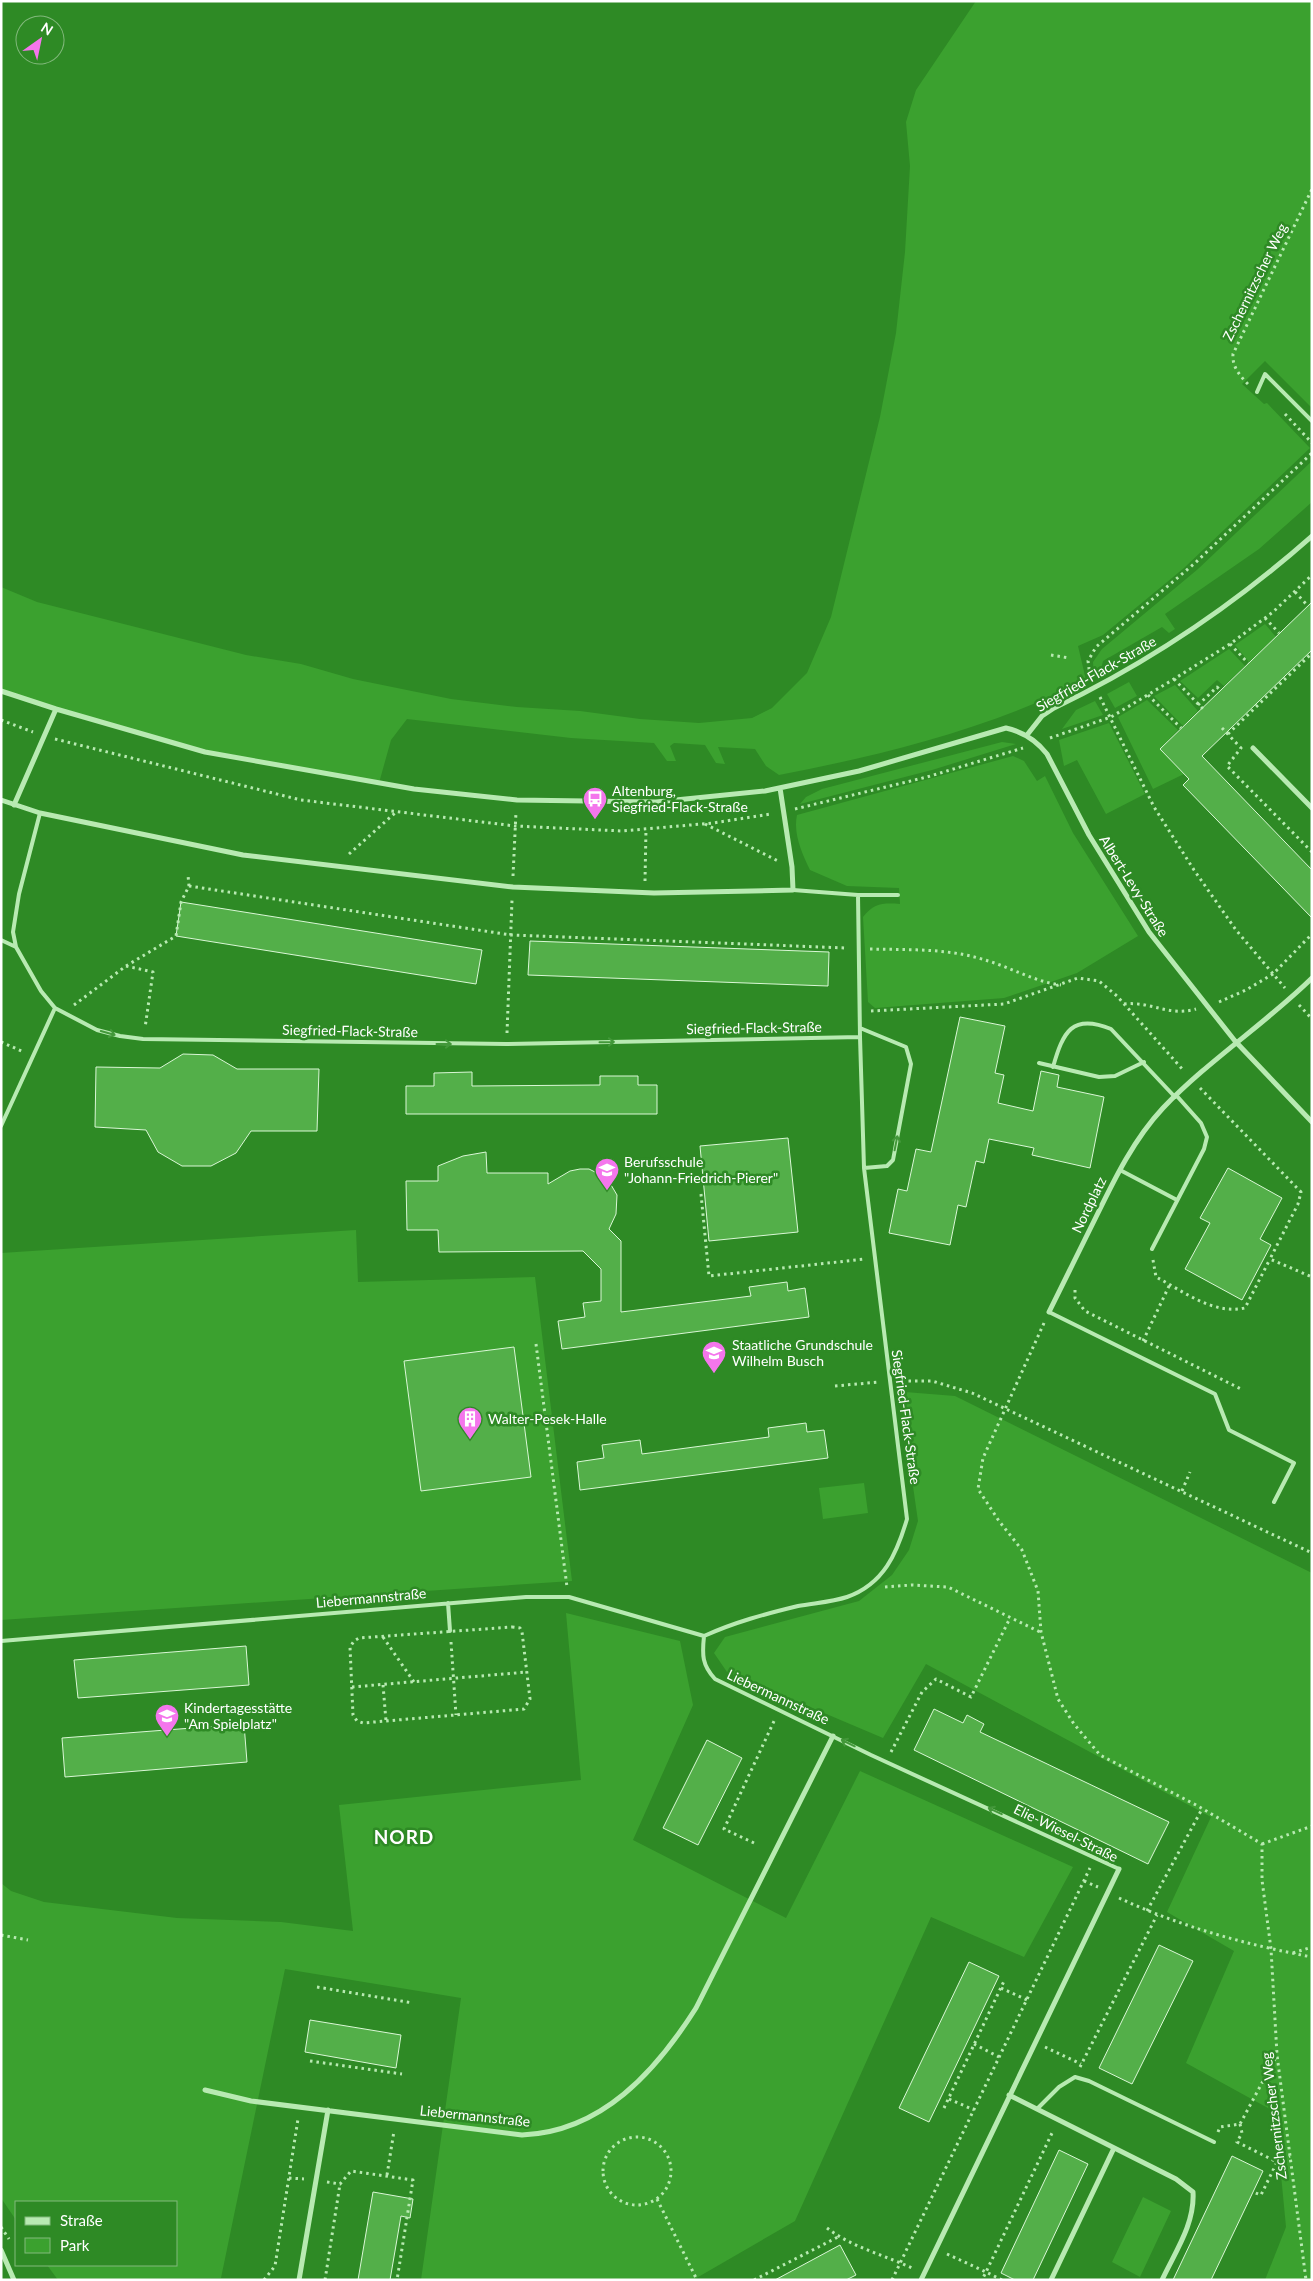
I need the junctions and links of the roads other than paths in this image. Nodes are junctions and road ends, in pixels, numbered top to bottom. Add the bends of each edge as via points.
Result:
1 (1257, 392) road end
2 (1312, 421) edge
3 (1312, 536) edge
4 (1, 691) edge
5 (56, 709) junction
6 (1027, 735) junction
7 (1253, 748) dead end
8 (780, 788) junction
9 (1, 800) edge
10 (14, 804) junction
11 (1312, 808) edge
12 (40, 813) junction
13 (793, 890) junction
14 (858, 895) junction
15 (898, 895) dead end
16 (1, 940) edge
17 (16, 947) junction
18 (1312, 978) edge
19 (55, 1008) junction
20 (860, 1028) junction
21 (860, 1037) junction
22 (1235, 1041) junction
23 (1144, 1062) junction
24 (1039, 1063) dead end
25 (1053, 1066) junction
26 (1175, 1096) junction
27 (1312, 1122) edge
28 (1, 1126) edge
29 (864, 1168) junction
30 (1119, 1169) junction
31 (1177, 1200) junction
32 (1152, 1249) road end
33 (1049, 1312) joint
34 (1274, 1502) dead end
35 (448, 1603) junction
36 (450, 1631) road end
37 (704, 1636) junction
38 (1, 1641) edge
39 (833, 1736) junction
40 (1119, 1869) joint
41 (205, 2090) dead end
42 (1009, 2095) junction
43 (1037, 2109) junction
44 (328, 2110) junction
45 (1214, 2142) road end
46 (1114, 2148) junction
47 (1, 2250) edge
48 (14, 2280) edge
49 (299, 2280) edge
50 (922, 2280) edge
51 (1051, 2280) edge
52 (1162, 2280) edge

1 - 2 lane via 1265,374
3 - 6 street, Siegfried-Flack-Straße via 1184,635 1042,716
4 - 5 street
5 - 8 street via 205,752 414,789 517,800 656,802
5 - 10 street
6 - 8 street via 1006,728 859,770
6 - 22 street, Albert-Levy-Straße via 1038,742 1053,764 1080,819 1149,932
7 - 11 street
8 - 13 street
9 - 10 street
10 - 12 street
12 - 13 street via 243,855 513,887 645,892
12 - 17 lane, Siegfried-Flack-Straße via 19,894 13,932
13 - 14 lane
14 - 15 lane
14 - 20 lane, Siegfried-Flack-Straße
16 - 17 lane
17 - 19 lane, Siegfried-Flack-Straße via 41,991
18 - 22 street
19 -> 21 lane, Siegfried-Flack-Straße via 97,1030 143,1039 423,1044
19 - 28 lane
20 - 21 lane, Siegfried-Flack-Straße
29 -> 20 lane via 887,1166 893,1160 911,1064 906,1047
21 - 29 lane, Siegfried-Flack-Straße
22 - 26 street, Nordplatz
22 - 27 street, Albert-Levy-Straße
23 - 25 lane via 1115,1076 1099,1077
23 - 25 lane via 1111,1029 1082,1022 1070,1029 1060,1041
23 - 26 lane
24 - 25 lane
26 - 30 street, Nordplatz via 1142,1133
26 - 31 lane via 1201,1123 1207,1137
29 - 37 lane, Siegfried-Flack-Straße via 907,1519 895,1555 882,1574 846,1598 760,1615
30 - 31 lane
30 - 33 street, Nordplatz
31 - 32 lane
33 - 34 lane via 1215,1394 1229,1430 1294,1463
35 - 36 lane
35 - 37 lane, Liebermannstraße via 526,1596 569,1597
35 - 38 lane, Liebermannstraße
37 - 39 lane, Liebermannstraße via 702,1654 705,1668 715,1680
40 -> 39 lane, Elie-Wiesel-Straße
39 - 44 street, Liebermannstraße via 696,2008 676,2039 642,2079 605,2109 568,2127 545,2134 522,2135
40 - 42 street, Elie-Wiesel-Straße
41 - 44 street, Liebermannstraße via 251,2101
42 - 43 street
42 - 50 street, Elie-Wiesel-Straße
43 - 45 lane via 1059,2087 1075,2077
43 - 46 street
44 - 49 street
46 - 51 street
46 - 52 street via 1176,2179 1193,2192 1190,2222
47 - 48 street

